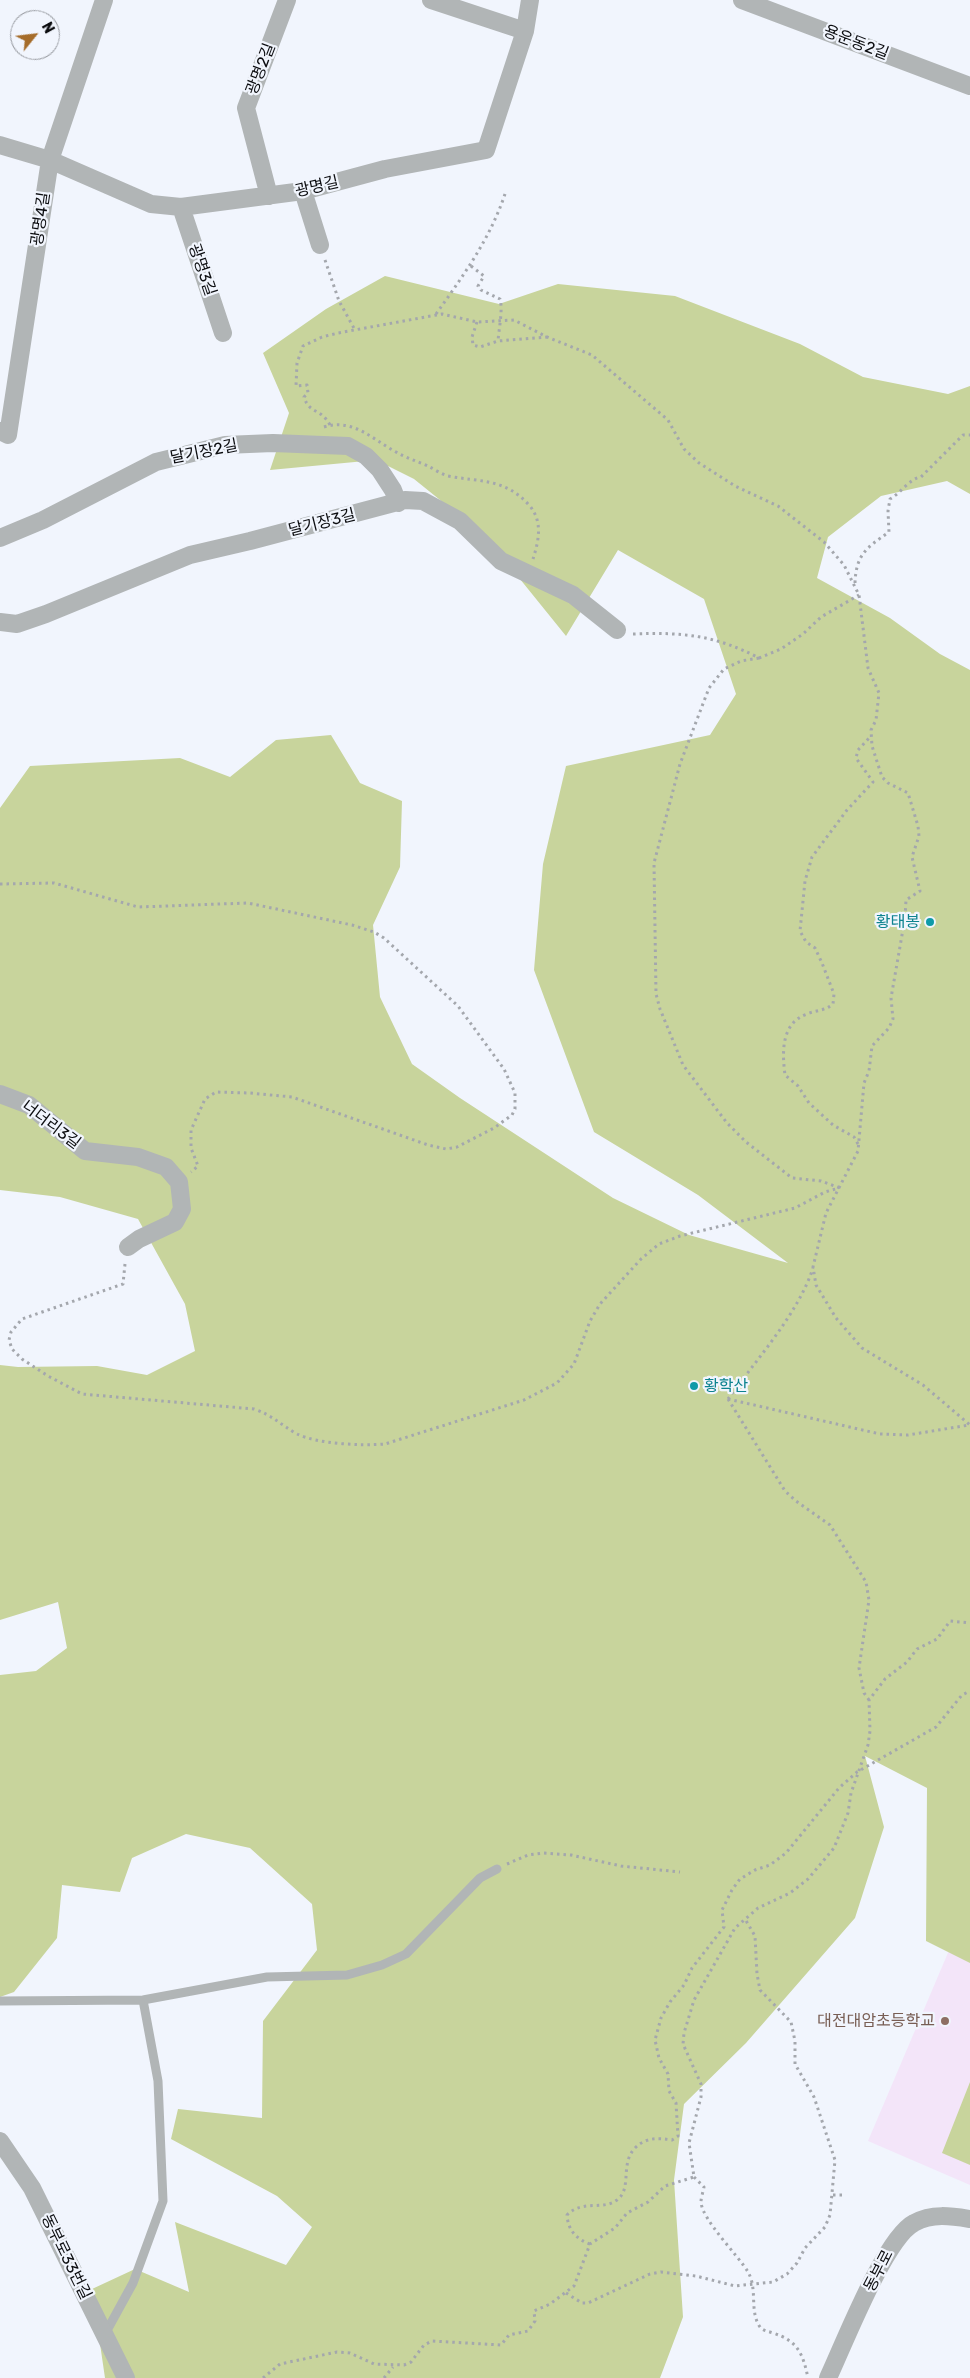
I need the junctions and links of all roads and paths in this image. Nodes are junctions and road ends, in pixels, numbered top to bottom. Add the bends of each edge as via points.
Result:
1 (104, 0) edge
2 (287, 0) edge
3 (431, 0) edge
4 (530, 0) edge
5 (742, 0) edge
6 (525, 31) junction
7 (970, 86) edge
8 (0, 145) edge
9 (50, 160) junction
10 (303, 191) junction
11 (504, 194) dead end
12 (269, 196) junction
13 (181, 208) junction
14 (320, 245) joint
15 (471, 266) junction
16 (436, 314) junction
17 (499, 319) junction
18 (477, 322) junction
19 (355, 330) junction
20 (224, 333) dead end
21 (547, 337) junction
22 (498, 341) junction
23 (330, 425) junction
24 (319, 428) dead end
25 (0, 430) edge
26 (970, 435) edge
27 (398, 503) junction
28 (0, 538) edge
29 (528, 574) junction
30 (855, 584) junction
31 (859, 595) junction
32 (0, 622) edge
33 (617, 630) joint
34 (759, 658) junction
35 (871, 736) junction
36 (0, 884) edge
37 (904, 918) junction
38 (914, 919) dead end
39 (0, 1094) edge
40 (859, 1144) junction
41 (179, 1182) junction
42 (840, 1188) junction
43 (128, 1247) joint
44 (813, 1267) junction
45 (728, 1399) junction
46 (970, 1425) edge
47 (970, 1623) edge
48 (970, 1691) edge
49 (869, 1700) junction
50 (857, 1772) junction
51 (497, 1869) joint
52 (680, 1872) dead end
53 (745, 1919) junction
54 (0, 1999) edge
55 (143, 2000) junction
56 (0, 2141) edge
57 (694, 2177) junction
58 (844, 2195) dead end
59 (833, 2196) junction
60 (970, 2219) edge
61 (590, 2244) junction
62 (754, 2283) junction
63 (566, 2293) junction
64 (105, 2334) junction
65 (393, 2366) junction
66 (126, 2378) edge
67 (263, 2378) edge
68 (384, 2378) edge
69 (808, 2378) edge
70 (828, 2378) edge

1 - 9 street, 광명4길
2 - 12 street, 광명2길 via 246,108
3 - 6 street
4 - 6 street, 광명길
5 - 7 street, 용운동2길
6 - 10 street, 광명길 via 486,150 385,170
8 - 9 street, 광명길
9 - 13 street, 광명길 via 151,204
9 - 25 street, 광명4길 via 8,435
10 - 12 street, 광명길
10 - 14 street
11 - 15 path via 498,216
12 - 13 street, 광명길
13 - 20 street, 광명3길
14 - 19 path via 340,301
15 - 16 path
15 - 17 path via 484,276 478,286 481,290 500,299
16 - 18 path
16 - 19 path
17 - 18 path
17 - 21 path via 514,320
17 - 22 path
18 - 22 path via 473,346
19 - 23 path via 313,341 303,346 298,355 296,386 307,385 306,406 318,411
21 - 22 path
21 - 30 path via 592,354 668,420 684,449 699,463 735,486 778,506 824,542
23 - 24 path
23 - 29 path via 351,425 396,452 446,475 496,482 516,495 528,505 539,528 538,543
26 - 30 path via 963,435 921,477 915,477 890,499 888,532 860,557
27 - 28 street, 달기장2길 via 380,470 366,456 348,446 225,445 156,462 43,520
27 - 29 street, 달기장3길 via 423,501 460,521 501,561
27 - 32 street, 달기장3길 via 190,555 46,614 17,624
29 - 33 street, 달기장3길 via 573,596
30 - 31 path
31 - 34 path via 821,617 781,649
31 - 35 path via 868,668 879,693 879,708
33 - 34 path via 633,634 688,633
34 - 42 path via 741,661 724,669 709,688 680,764 654,863 656,994 683,1065 727,1123 792,1178 821,1181
35 - 37 path via 882,777 908,793 918,826 919,836 912,857 920,891 906,900
35 - 40 path via 858,750 856,758 873,782 847,810 812,858 800,910 800,932 815,948 822,963 834,994 833,1004 796,1020 784,1041 785,1075 798,1086 809,1104
36 - 41 path via 54,883 138,907 248,903 374,932 396,948 458,1006 504,1069 515,1093 515,1109 507,1120 467,1143 446,1149 292,1097 216,1092 205,1098 191,1130 191,1148 198,1166
37 - 38 path
37 - 40 path via 891,998 893,1020 890,1028 872,1046 864,1084
39 - 41 street, 너더리3길 via 29,1105 85,1151 138,1157 166,1167
40 - 42 path
41 - 43 street via 182,1208 176,1222
42 - 43 path via 795,1208 659,1244 600,1304 574,1364 557,1382 524,1400 385,1444 306,1437 268,1413 254,1409 82,1394 48,1376 12,1349 11,1332 22,1319 123,1284
42 - 44 path via 826,1213
44 - 45 path via 806,1290
44 - 46 path via 816,1285 826,1302 862,1348 923,1385
45 - 46 path via 880,1434 908,1435
45 - 49 path via 785,1491 830,1526 866,1582 869,1600 859,1668 864,1693
47 - 49 path via 950,1621 937,1638 917,1649 886,1679
48 - 50 path via 962,1695 936,1727
49 - 50 path via 869,1738
50 - 53 path via 841,1834 826,1859 796,1888 758,1908
50 - 61 path via 839,1788 786,1854 740,1879 732,1890 722,1910 724,1927 670,2002 661,2018 656,2040 658,2058 668,2074 669,2091 676,2103 678,2136 672,2140 650,2138 629,2154 626,2182 622,2195 616,2201 581,2206 567,2215 573,2234
51 - 52 path via 528,1855 544,1853
51 - 55 lane via 480,1878 406,1954 382,1965 347,1975 267,1977
53 - 57 path via 734,1928 694,2000 684,2033 683,2044 701,2084 701,2097 689,2143
53 - 59 path via 755,1936 756,1974 760,1990 791,2022 795,2064 814,2097 835,2160
54 - 55 lane
55 - 64 lane via 158,2081 163,2201 133,2283
56 - 64 street, 동부로33번길 via 32,2188
57 - 61 path via 665,2186 648,2202 627,2212 616,2228
57 - 62 path via 704,2187 701,2203 706,2215
58 - 59 path
59 - 62 path via 825,2226 792,2269 773,2282
60 - 70 street, 동부로 via 930,2216 913,2223 898,2236 883,2260
61 - 63 path via 574,2286
62 - 63 path via 735,2286 696,2276 661,2272 588,2303
62 - 69 path via 756,2320 761,2329 793,2342 800,2352
63 - 65 path via 534,2311 533,2327 521,2334 509,2335 502,2346 432,2341 424,2345 411,2362
64 - 66 street, 동부로33번길
65 - 67 path via 374,2364 350,2353 337,2352 280,2364
65 - 68 path

